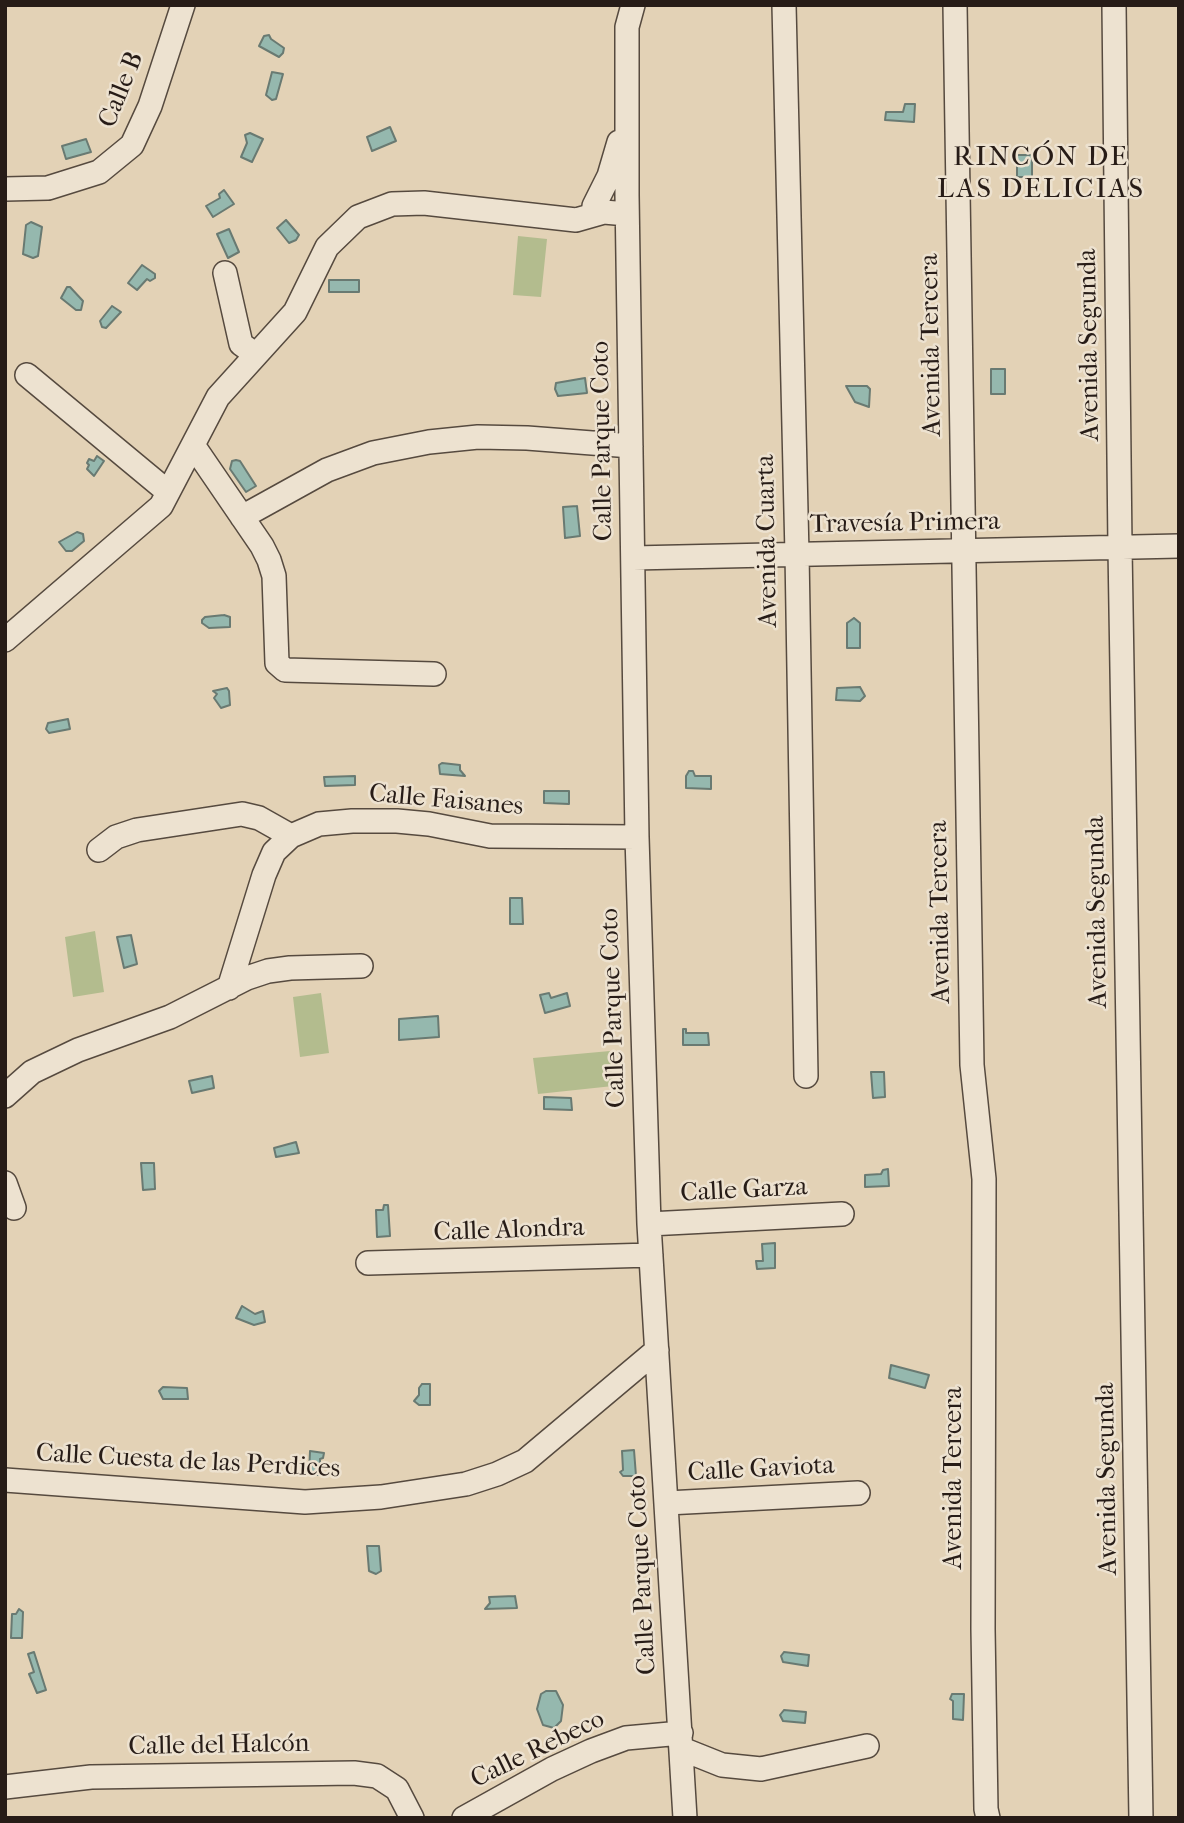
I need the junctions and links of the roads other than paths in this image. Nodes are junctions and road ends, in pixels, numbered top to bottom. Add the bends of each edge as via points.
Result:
1 (183, 5) edge
2 (633, 5) edge
3 (784, 5) edge
4 (955, 5) edge
5 (1114, 5) edge
6 (626, 116) junction
7 (5, 189) edge
8 (627, 205) junction
9 (585, 213) junction
10 (225, 273) dead end
11 (255, 354) junction
12 (27, 375) dead end
13 (193, 445) junction
14 (631, 446) junction
15 (168, 492) junction
16 (242, 517) junction
17 (1179, 547) edge
18 (1120, 548) junction
19 (963, 551) junction
20 (797, 554) junction
21 (632, 558) junction
22 (5, 640) edge
23 (434, 674) dead end
24 (291, 836) junction
25 (638, 836) junction
26 (99, 850) dead end
27 (361, 966) dead end
28 (229, 988) junction
29 (806, 1076) dead end
30 (5, 1096) edge
31 (5, 1183) edge
32 (14, 1209) dead end
33 (842, 1214) dead end
34 (649, 1224) junction
35 (651, 1255) junction
36 (368, 1263) dead end
37 (657, 1350) junction
38 (5, 1480) edge
39 (858, 1493) dead end
40 (667, 1503) junction
41 (681, 1741) junction
42 (867, 1746) dead end
43 (5, 1787) edge
44 (412, 1818) edge
45 (464, 1818) edge
46 (685, 1818) edge
47 (988, 1818) edge
48 (1142, 1818) edge

1 - 7 street, Calle B via 150,106 132,145 99,172 48,188
2 - 6 street via 627,27
3 - 20 street, Avenida Cuarta
4 - 19 street, Avenida Tercera
5 - 18 street, Avenida Segunda
6 - 8 street, Calle Parque Coto
6 - 9 street via 609,176
8 - 9 street via 604,199
8 - 14 street, Calle Parque Coto
9 - 11 street via 424,203 392,204 358,217 327,247 295,312
10 - 11 street via 241,344
11 - 13 street via 218,397
12 - 15 street
13 - 15 street
13 - 16 street
14 - 16 street via 478,436 429,442 373,453 327,470
14 - 21 street, Calle Parque Coto
15 - 22 street via 161,506
16 - 23 street via 262,546 274,576 275,651 277,663 285,670
17 - 18 street, Travesía Primera
18 - 19 street, Travesía Primera
18 - 48 street, Avenida Segunda
19 - 20 street, Travesía Primera
19 - 47 street, Avenida Tercera via 972,1065 984,1179 983,1629
20 - 21 street, Travesía Primera
20 - 29 street, Avenida Cuarta
21 - 25 street, Calle Parque Coto
24 - 25 street, Calle Faisanes via 319,824 352,821 429,824 490,836
24 - 26 street via 242,814 137,830 116,837
24 - 28 street via 274,852 264,875
25 - 34 street, Calle Parque Coto
27 - 28 street via 268,971
28 - 30 street via 170,1017 32,1072
31 - 32 street
33 - 34 street, Calle Garza
34 - 35 street, Calle Parque Coto
35 - 36 street, Calle Alondra
35 - 37 street, Calle Parque Coto
37 - 38 street, Calle Cuesta de las Perdices via 525,1461 466,1484 305,1502
37 - 40 street, Calle Parque Coto
39 - 40 street, Calle Gaviota
40 - 41 street, Calle Parque Coto
41 - 42 street via 722,1765 761,1769
41 - 45 street, Calle Rebeco via 626,1738 552,1769
41 - 46 street, Calle Parque Coto
43 - 44 street, Calle del Halcón via 91,1777 354,1773 377,1776 397,1789

